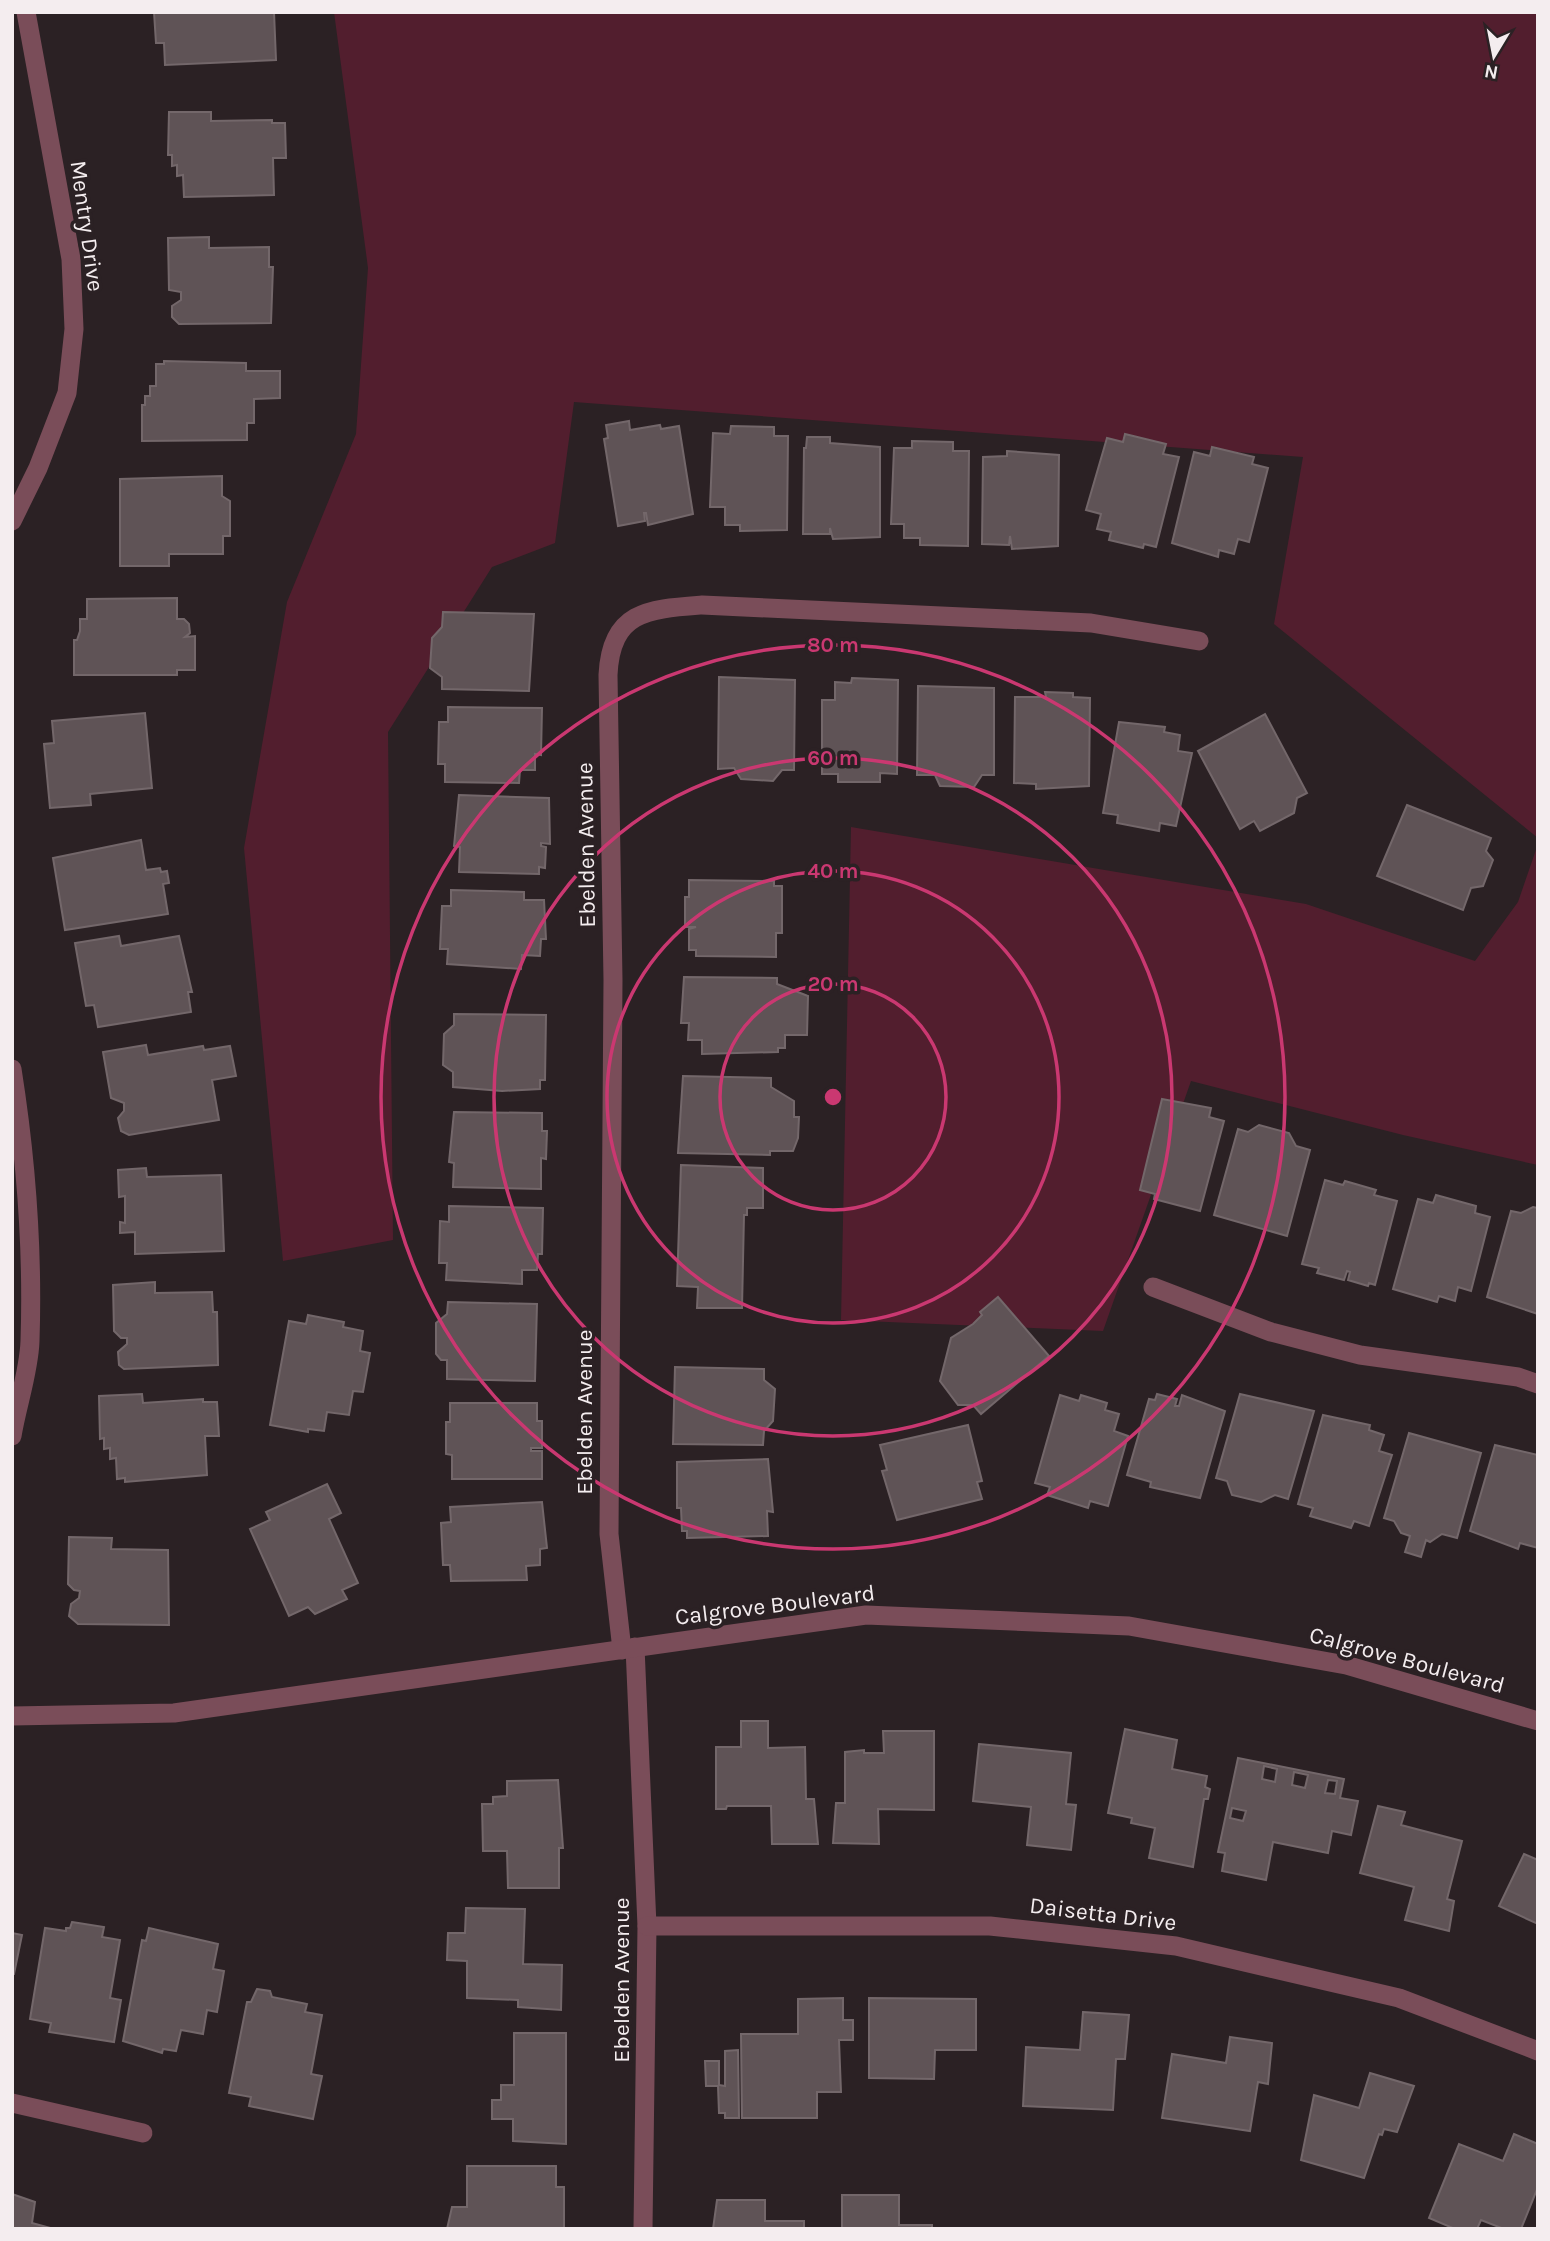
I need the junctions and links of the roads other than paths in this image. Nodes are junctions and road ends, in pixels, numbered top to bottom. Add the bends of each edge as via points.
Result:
1 (26, 12) edge
2 (12, 521) edge
3 (1199, 641) dead end
4 (12, 1069) edge
5 (1153, 1287) dead end
6 (1538, 1384) edge
7 (12, 1436) edge
8 (629, 1649) junction
9 (12, 1716) edge
10 (1538, 1721) edge
11 (647, 1926) junction
12 (1538, 2052) edge
13 (12, 2103) edge
14 (143, 2133) dead end
15 (643, 2229) edge

1 - 2 street, Mentry Drive via 71,259 74,329 67,393
3 - 8 street, Ebelden Avenue via 1091,623 702,605 635,615 619,630 608,655 613,980 609,1534
4 - 7 street via 28,1230 30,1344
5 - 6 street via 1271,1332 1360,1355 1518,1377
8 - 9 street, Calgrove Boulevard via 174,1713
8 - 10 street, Calgrove Boulevard via 866,1615 1129,1626 1346,1665
8 - 11 street, Ebelden Avenue
11 - 12 street, Daisetta Drive via 990,1926 1176,1946 1399,1998
11 - 15 street, Ebelden Avenue
13 - 14 street

